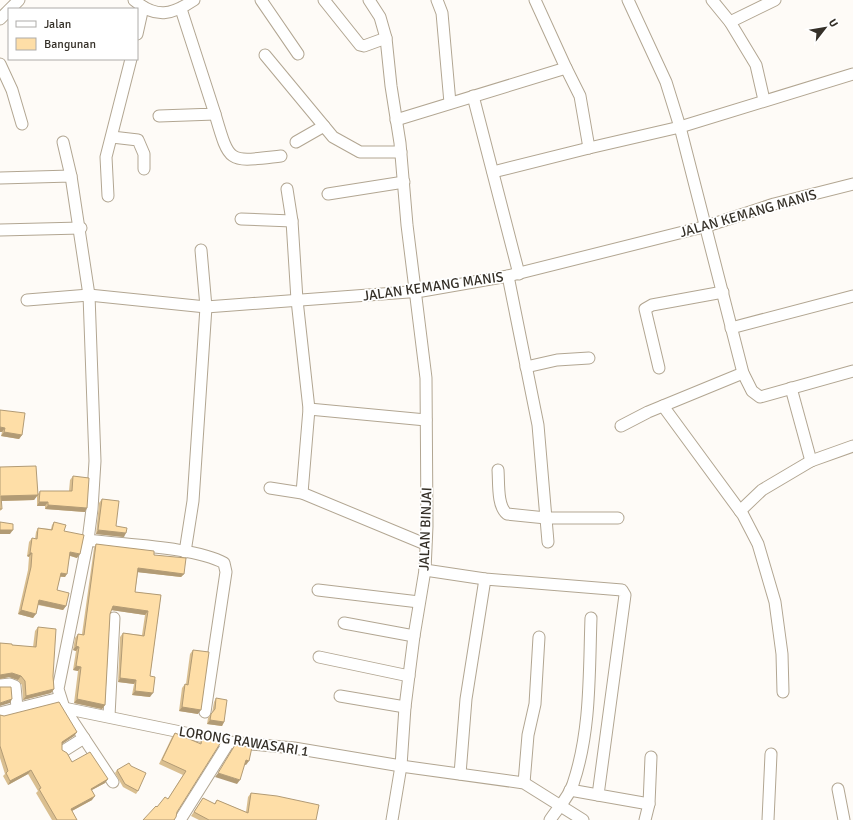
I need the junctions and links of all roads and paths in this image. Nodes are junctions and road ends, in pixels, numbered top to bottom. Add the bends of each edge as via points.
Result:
1 (19, 0) edge
2 (134, 0) edge
3 (194, 0) edge
4 (261, 0) edge
5 (324, 0) edge
6 (369, 0) edge
7 (437, 0) edge
8 (535, 0) edge
9 (628, 0) edge
10 (712, 0) edge
11 (775, 0) edge
12 (12, 8) edge
13 (143, 8) junction
14 (181, 9) junction
15 (8, 12) edge
16 (0, 19) edge
17 (730, 22) junction
18 (138, 30) edge
19 (386, 38) junction
20 (298, 54) dead end
21 (265, 55) dead end
22 (131, 60) edge
23 (0, 64) edge
24 (566, 68) junction
25 (853, 74) edge
26 (473, 96) junction
27 (764, 100) junction
28 (450, 103) junction
29 (215, 114) junction
30 (159, 116) dead end
31 (396, 120) junction
32 (22, 124) dead end
33 (324, 126) junction
34 (680, 127) junction
35 (112, 137) junction
36 (63, 142) dead end
37 (296, 142) dead end
38 (589, 148) junction
39 (401, 152) junction
40 (281, 156) dead end
41 (144, 169) dead end
42 (492, 172) junction
43 (71, 176) junction
44 (0, 178) edge
45 (404, 182) junction
46 (853, 184) edge
47 (287, 188) dead end
48 (328, 194) dead end
49 (108, 196) dead end
50 (241, 219) dead end
51 (292, 221) junction
52 (707, 226) junction
53 (81, 228) junction
54 (0, 230) edge
55 (201, 250) dead end
56 (519, 274) junction
57 (508, 276) junction
58 (416, 291) junction
59 (723, 292) junction
60 (89, 295) junction
61 (853, 296) edge
62 (27, 300) dead end
63 (297, 300) junction
64 (206, 307) junction
65 (731, 328) junction
66 (589, 358) dead end
67 (526, 367) junction
68 (659, 368) dead end
69 (853, 371) edge
70 (743, 373) junction
71 (791, 388) junction
72 (663, 406) junction
73 (310, 409) junction
74 (426, 420) junction
75 (621, 426) dead end
76 (853, 446) edge
77 (812, 461) junction
78 (498, 470) dead end
79 (270, 488) dead end
80 (302, 493) junction
81 (740, 511) junction
82 (546, 518) junction
83 (618, 518) dead end
84 (88, 540) junction
85 (548, 542) dead end
86 (425, 544) junction
87 (185, 552) junction
88 (425, 570) junction
89 (485, 579) junction
90 (318, 590) dead end
91 (419, 602) junction
92 (114, 618) dead end
93 (591, 618) dead end
94 (344, 623) dead end
95 (414, 636) junction
96 (539, 637) dead end
97 (320, 657) dead end
98 (409, 676) junction
99 (0, 685) edge
100 (783, 692) dead end
101 (340, 696) dead end
102 (62, 703) junction
103 (405, 707) junction
104 (18, 708) junction
105 (205, 712) dead end
106 (0, 713) edge
107 (109, 716) junction
108 (84, 738) junction
109 (229, 742) junction
110 (65, 750) edge
111 (771, 754) dead end
112 (651, 757) dead end
113 (401, 766) junction
114 (460, 774) junction
115 (113, 782) dead end
116 (524, 783) junction
117 (838, 789) dead end
118 (570, 790) junction
119 (598, 795) junction
120 (649, 804) junction
121 (559, 806) junction
122 (180, 820) edge
123 (392, 820) edge
124 (550, 820) edge
125 (583, 820) edge
126 (645, 820) edge
127 (768, 820) edge
128 (844, 820) edge

1 - 12 street
2 - 13 street
3 - 14 street
4 - 20 street
5 - 19 street via 360,45 364,46
6 - 19 street, JALAN BINJAI via 380,17
7 - 28 street via 442,13
8 - 24 street
9 - 34 street via 666,82
10 - 17 street
11 - 17 street
13 - 14 street via 158,14
13 - 18 street
14 - 29 street
15 - 16 street
17 - 27 street via 756,66
19 - 31 street, JALAN BINJAI
21 - 33 street
22 - 35 street
23 - 32 street via 12,90
24 - 26 street
24 - 38 street via 580,96
25 - 27 street
26 - 28 street
26 - 42 street
27 - 34 street
28 - 31 street
29 - 30 street
29 - 40 street via 230,156 240,160
31 - 39 street, JALAN BINJAI
33 - 37 street
33 - 39 street via 333,137 360,152
34 - 38 street
34 - 52 street
35 - 41 street via 138,140 144,154
35 - 49 street via 106,157
36 - 43 street
38 - 42 street
39 - 45 street, JALAN BINJAI
42 - 56 street
43 - 44 street
43 - 53 street
45 - 48 street
45 - 58 street, JALAN BINJAI
46 - 52 street, JALAN KEMANG MANIS via 774,204
47 - 51 street
50 - 51 street
51 - 63 street
52 - 56 street, JALAN KEMANG MANIS
52 - 59 street
53 - 54 street
53 - 60 street
55 - 64 street
56 - 57 street, JALAN KEMANG MANIS
57 - 58 street, JALAN KEMANG MANIS
57 - 67 street
58 - 63 street, JALAN KEMANG MANIS
58 - 74 street, JALAN BINJAI via 426,378
59 - 65 street
59 - 68 street via 652,305 645,309
60 - 62 street, JALAN KEMANG MANIS
60 - 64 street, JALAN KEMANG MANIS
60 - 84 street via 95,461
61 - 65 street
63 - 64 street, JALAN KEMANG MANIS
63 - 73 street
64 - 87 street via 193,501
65 - 70 street
66 - 67 street via 557,360
67 - 82 street via 538,425
69 - 71 street
70 - 71 street via 752,391 760,397
70 - 72 street
71 - 77 street
72 - 75 street
72 - 81 street
73 - 74 street
73 - 80 street
74 - 86 street, JALAN BINJAI
76 - 77 street
77 - 81 street via 762,490
78 - 82 street via 504,512 511,516
79 - 80 street
80 - 86 street
81 - 100 street via 758,544 775,602 782,654
82 - 83 street
82 - 85 street
84 - 87 street
84 - 102 street via 58,689
86 - 88 street, JALAN BINJAI
87 - 105 street via 215,558 224,563 226,572
88 - 89 street
88 - 91 street, JALAN BINJAI
89 - 114 street via 466,699
89 - 119 street via 622,590 625,595
90 - 91 street
91 - 95 street, JALAN BINJAI
92 - 107 street
93 - 118 street via 587,716
94 - 95 street
95 - 98 street, JALAN BINJAI
96 - 116 street via 535,704 528,735
97 - 98 street
98 - 103 street, JALAN BINJAI
99 - 104 street via 15,686
101 - 103 street
102 - 104 street
102 - 107 street, LORONG RAWASARI 1
102 - 108 street
103 - 113 street, JALAN BINJAI
104 - 106 street
107 - 109 street, LORONG RAWASARI 1
108 - 110 street
108 - 115 street
109 - 113 street, LORONG RAWASARI 1 via 294,748
109 - 122 street
111 - 127 street
112 - 120 street
113 - 114 street, LORONG RAWASARI 1
113 - 123 street, JALAN BINJAI
114 - 116 street, LORONG RAWASARI 1
116 - 121 street
117 - 128 street
118 - 119 street
118 - 121 street
119 - 120 street
120 - 126 street
121 - 124 street
121 - 125 street

